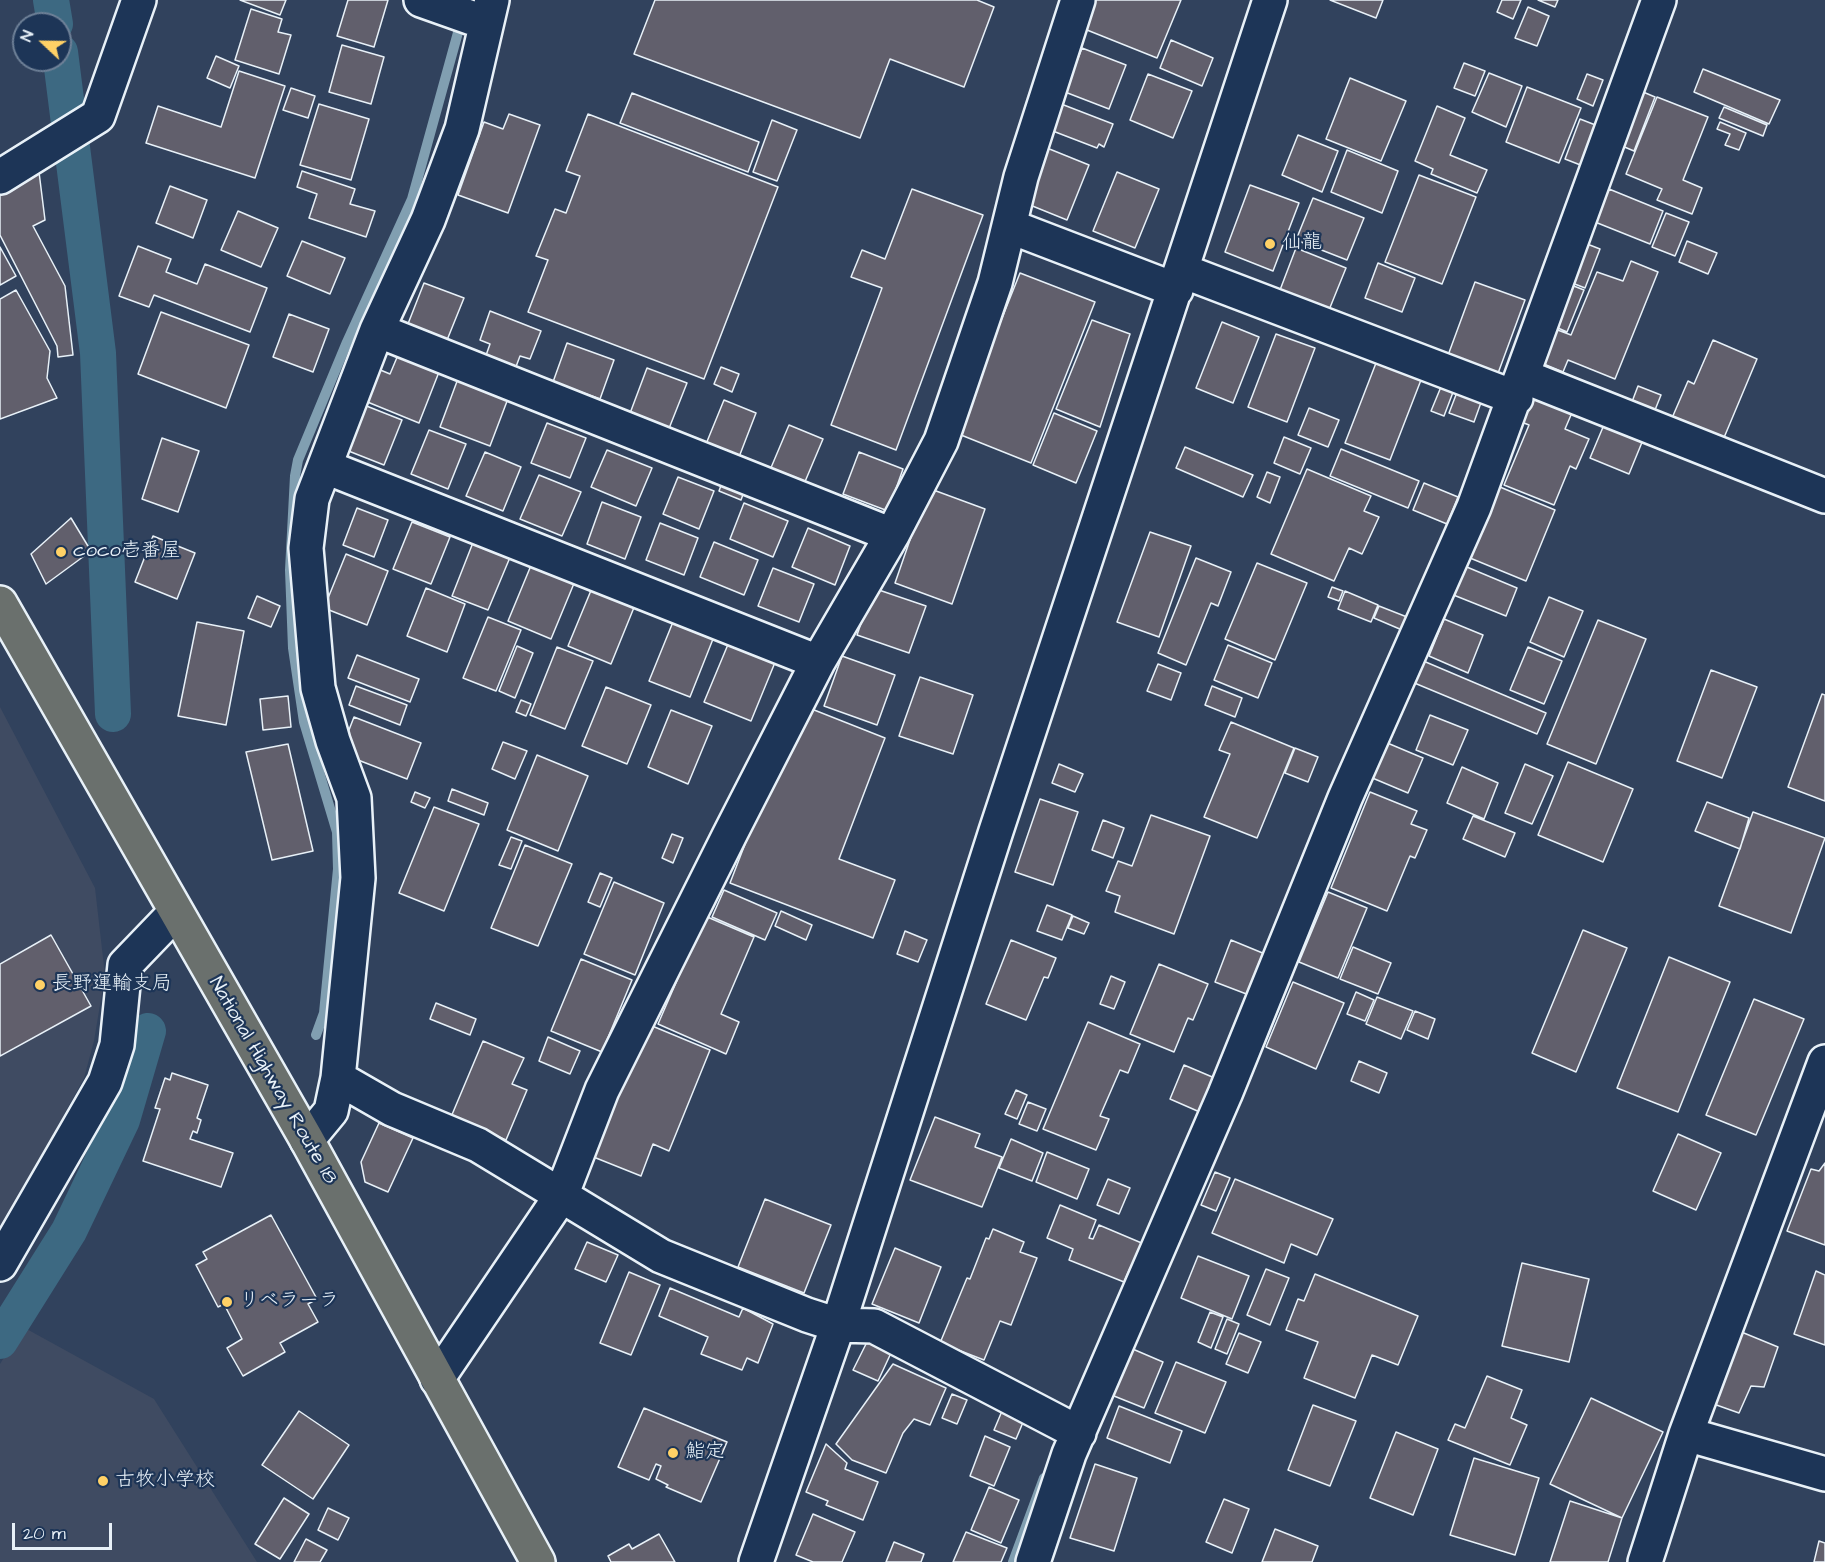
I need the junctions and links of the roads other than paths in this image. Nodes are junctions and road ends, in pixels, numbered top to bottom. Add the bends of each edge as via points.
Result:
1 (140, 0) edge
2 (421, 0) edge
3 (1078, 0) edge
4 (1270, 0) edge
5 (1659, 0) edge
6 (477, 14) edge
7 (0, 177) edge
8 (1009, 226) junction
9 (1179, 281) junction
10 (377, 330) junction
11 (1520, 387) junction
12 (326, 467) junction
13 (1825, 496) edge
14 (892, 535) junction
15 (0, 603) edge
16 (818, 662) junction
17 (175, 913) junction
18 (1825, 1062) edge
19 (338, 1078) junction
20 (307, 1140) junction
21 (561, 1196) junction
22 (0, 1264) edge
23 (838, 1325) junction
24 (437, 1378) junction
25 (1079, 1433) junction
26 (1686, 1434) junction
27 (1825, 1474) edge
28 (538, 1562) edge
29 (756, 1562) edge
30 (1033, 1562) edge
31 (1645, 1562) edge

1 - 7 street via 98,116
2 - 6 street
3 - 8 street
4 - 9 street
5 - 11 street
6 - 10 street via 462,129 428,220
8 - 9 street
8 - 14 street via 995,283 941,441
9 - 11 street
9 - 23 street via 996,831
10 - 12 street
10 - 14 street
11 - 13 street
11 - 25 street via 1474,507 1345,798 1226,1094
12 - 16 street
12 - 19 street via 312,499 306,548 318,688 354,798 358,878
14 - 16 street
15 - 17 highway, National Highway Route 18
16 - 21 street via 602,1090
17 - 20 highway, National Highway Route 18
17 - 22 street via 125,965 117,1045 105,1082
18 - 26 street
19 - 20 street via 331,1111
19 - 21 street via 392,1109 478,1145
20 - 24 highway, National Highway Route 18
21 - 23 street via 661,1256
21 - 24 street
23 - 25 street via 874,1326
23 - 29 street
24 - 28 highway, National Highway Route 18
25 - 30 street
26 - 27 street
26 - 31 street

